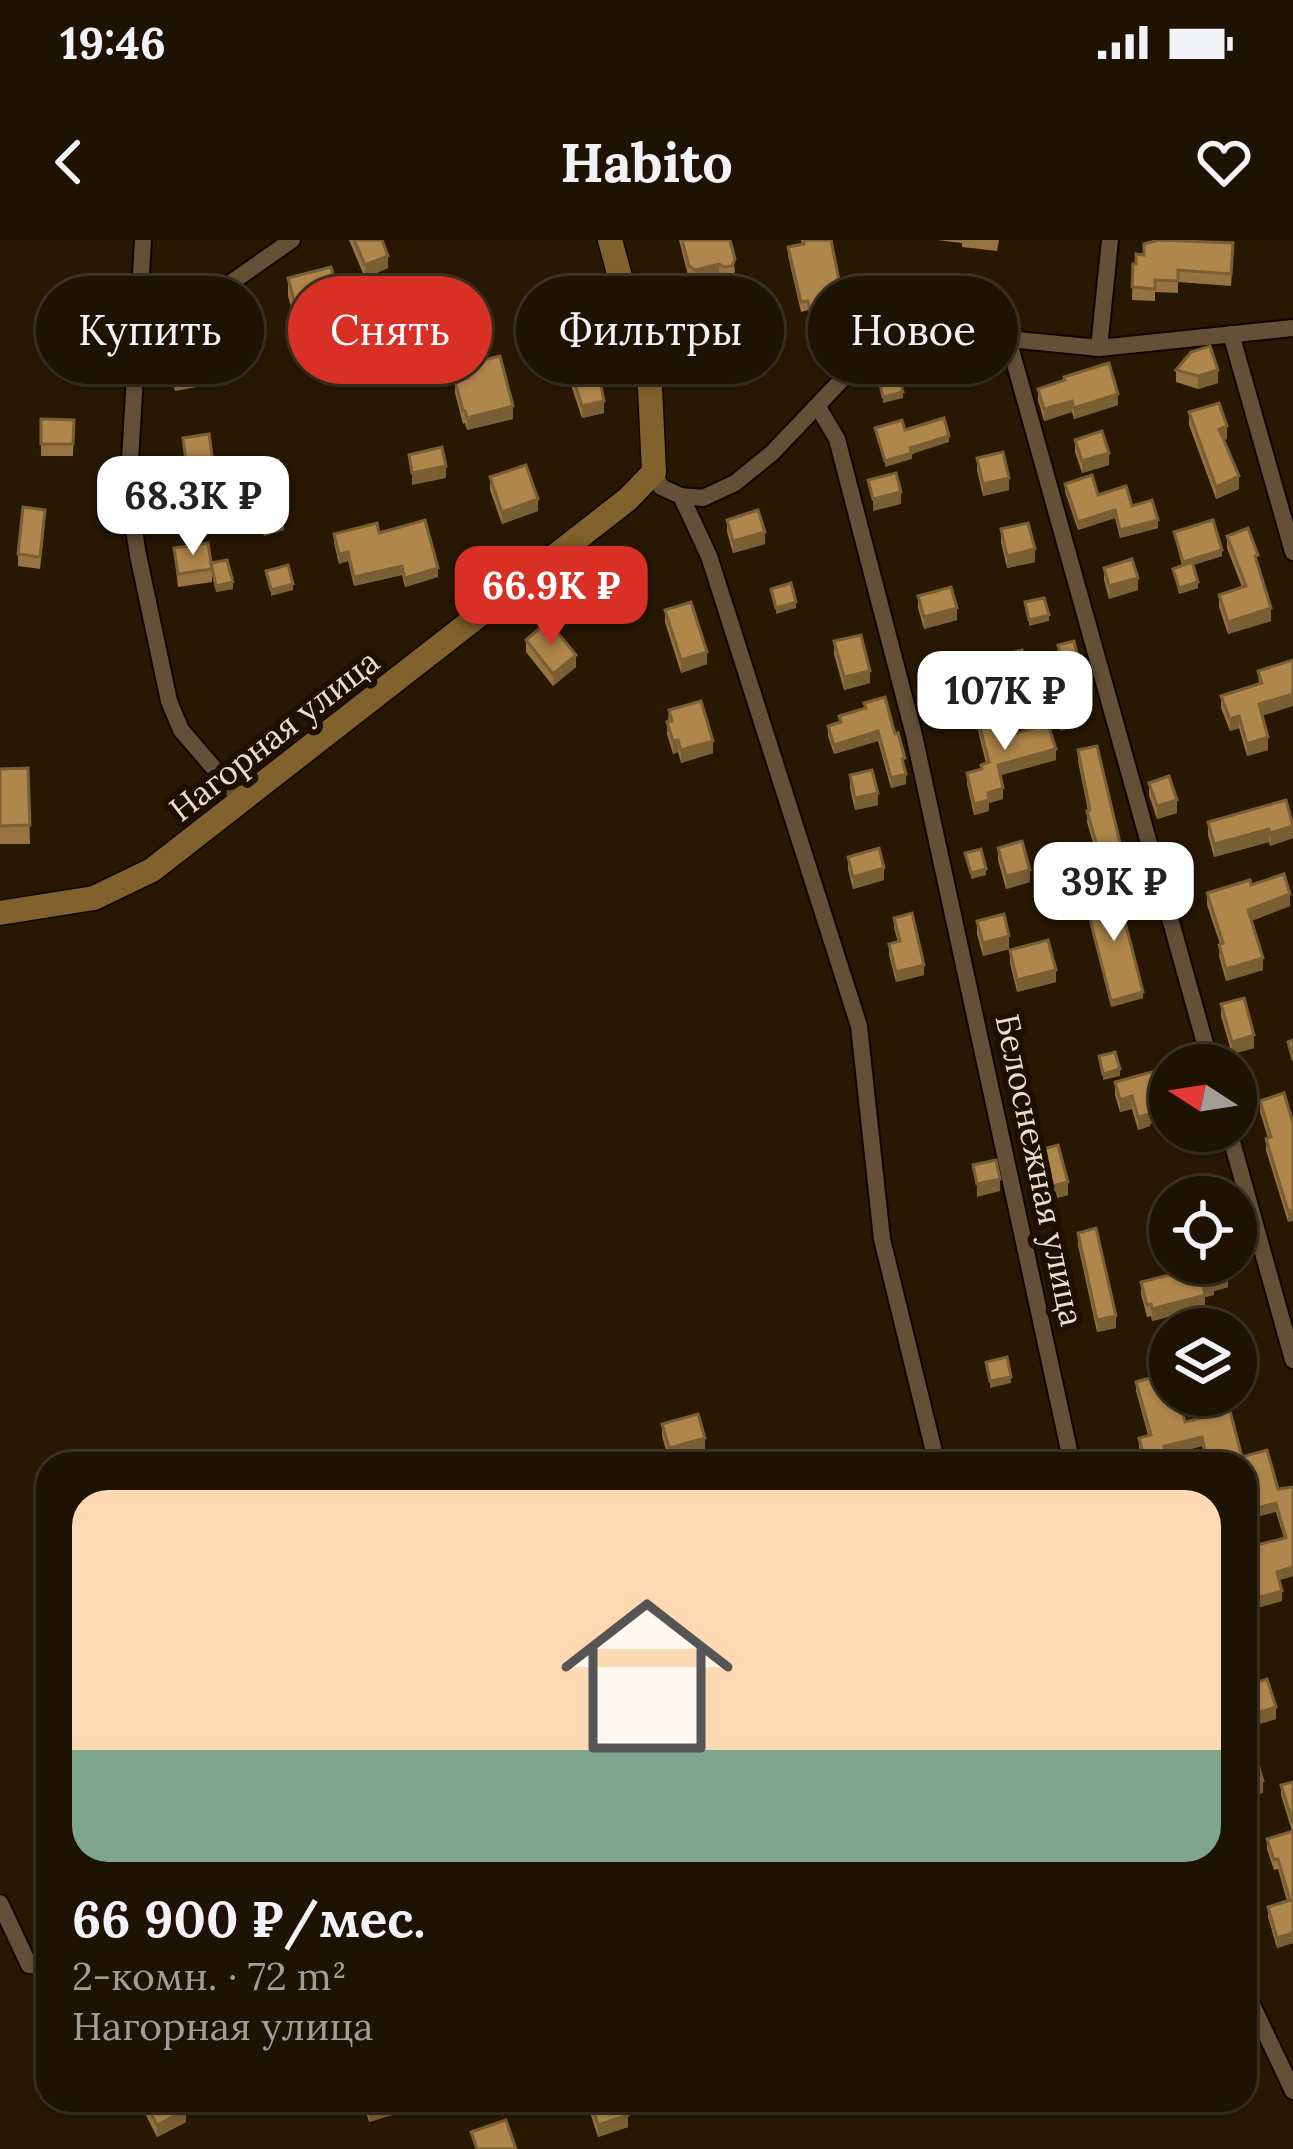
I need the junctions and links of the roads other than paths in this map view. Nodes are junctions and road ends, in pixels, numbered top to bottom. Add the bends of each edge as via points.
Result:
1 (143, 240) edge
2 (292, 240) edge
3 (610, 240) edge
4 (1110, 240) edge
5 (141, 276) edge
6 (240, 276) edge
7 (1293, 328) edge
8 (1231, 334) junction
9 (1018, 340) edge
10 (1099, 348) junction
11 (1018, 375) edge
12 (134, 384) edge
13 (838, 384) edge
14 (818, 407) junction
15 (654, 472) junction
16 (681, 496) junction
17 (1293, 552) edge
18 (243, 802) junction
19 (0, 913) edge
20 (1204, 1044) edge
21 (1235, 1152) edge
22 (1293, 1360) edge
23 (934, 1452) edge
24 (1069, 1452) edge
25 (0, 1903) edge
26 (36, 1966) edge
27 (1257, 2013) edge
28 (1289, 2074) edge
29 (1293, 2091) edge

1 - 5 street
2 - 6 street
3 - 15 street via 650,387
4 - 10 street
7 - 8 street
8 - 10 street
8 - 17 street
9 - 10 street
11 - 20 street
12 - 18 street via 128,494 169,701 181,730
13 - 14 street
14 - 16 street via 735,483 703,497
14 - 24 street, Белоснежная улица via 836,440 914,735
15 - 16 street via 661,487
15 - 18 street, Нагорная улица
16 - 23 street via 709,556 859,1026 882,1239
18 - 19 street, Нагорная улица via 152,871 94,898
21 - 22 street
25 - 26 street
27 - 28 street
28 - 29 street

